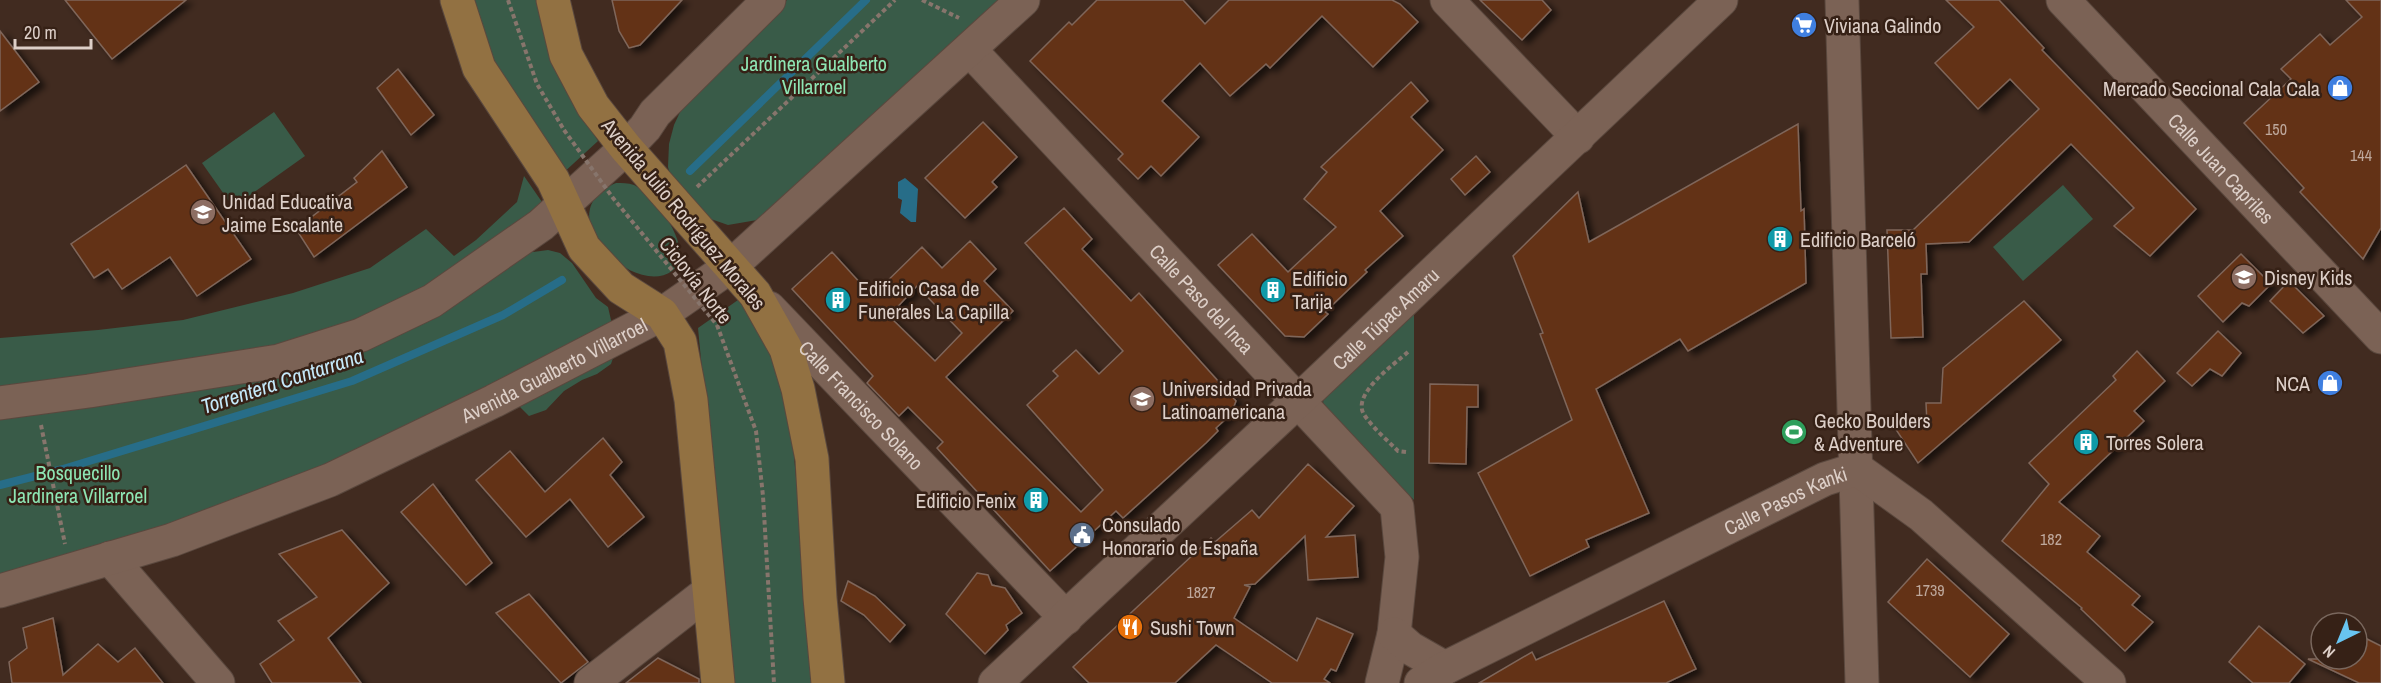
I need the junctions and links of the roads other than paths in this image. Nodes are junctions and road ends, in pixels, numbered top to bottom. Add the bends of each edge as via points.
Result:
1 (457, 0) edge
2 (553, 0) edge
3 (770, 0) edge
4 (1023, 0) edge
5 (1447, 0) edge
6 (1721, 0) edge
7 (1842, 0) edge
8 (2063, 0) edge
9 (969, 36) junction
10 (1578, 137) junction
11 (626, 148) junction
12 (566, 204) junction
13 (731, 266) junction
14 (755, 294) junction
15 (662, 314) junction
16 (2381, 337) edge
17 (1298, 401) junction
18 (0, 403) edge
19 (1857, 469) junction
20 (110, 558) junction
21 (0, 591) edge
22 (708, 592) junction
23 (1066, 618) junction
24 (1394, 634) junction
25 (1433, 676) edge
26 (218, 683) edge
27 (591, 683) edge
28 (718, 683) edge
29 (828, 683) edge
30 (995, 683) edge
31 (1382, 683) edge
32 (1862, 683) edge
33 (2109, 683) edge

1 - 12 main road via 479,68
2 - 11 main road, Avenida Julio Rodríguez Morales via 566,55 576,77
3 - 11 street via 655,113
4 - 9 street, Avenida Gualberto Villarroel
5 - 10 street
6 - 10 street, Calle Túpac Amaru
7 - 19 street
8 - 16 street, Calle Juan Capriles
9 - 13 street, Avenida Gualberto Villarroel
9 - 17 street, Calle Paso del Inca
10 - 17 street, Calle Túpac Amaru
11 - 12 street
11 - 13 main road, Avenida Julio Rodríguez Morales
12 - 15 main road via 584,248 597,265 621,288
12 - 18 street via 432,301 362,335 279,361
13 - 14 main road, Avenida Julio Rodríguez Morales
13 - 15 street, Avenida Gualberto Villarroel
14 - 23 street, Calle Francisco Solano
14 - 29 main road, Avenida Julio Rodríguez Morales via 786,350 812,459
15 - 20 street, Avenida Gualberto Villarroel via 330,480 172,540
15 - 22 main road via 680,342 691,400
17 - 23 street, Calle Túpac Amaru
17 - 24 street, Calle Paso del Inca via 1397,507 1402,557
19 - 25 street, Calle Pasos Kanki via 1825,479
19 - 32 street
19 - 33 street, Calle Pasos Kanki via 1921,514
20 - 21 street, Avenida Gualberto Villarroel
20 - 26 street
22 - 27 street
22 - 28 main road
23 - 30 street, Calle Túpac Amaru
24 - 25 street
24 - 31 street, Calle Paso del Inca

